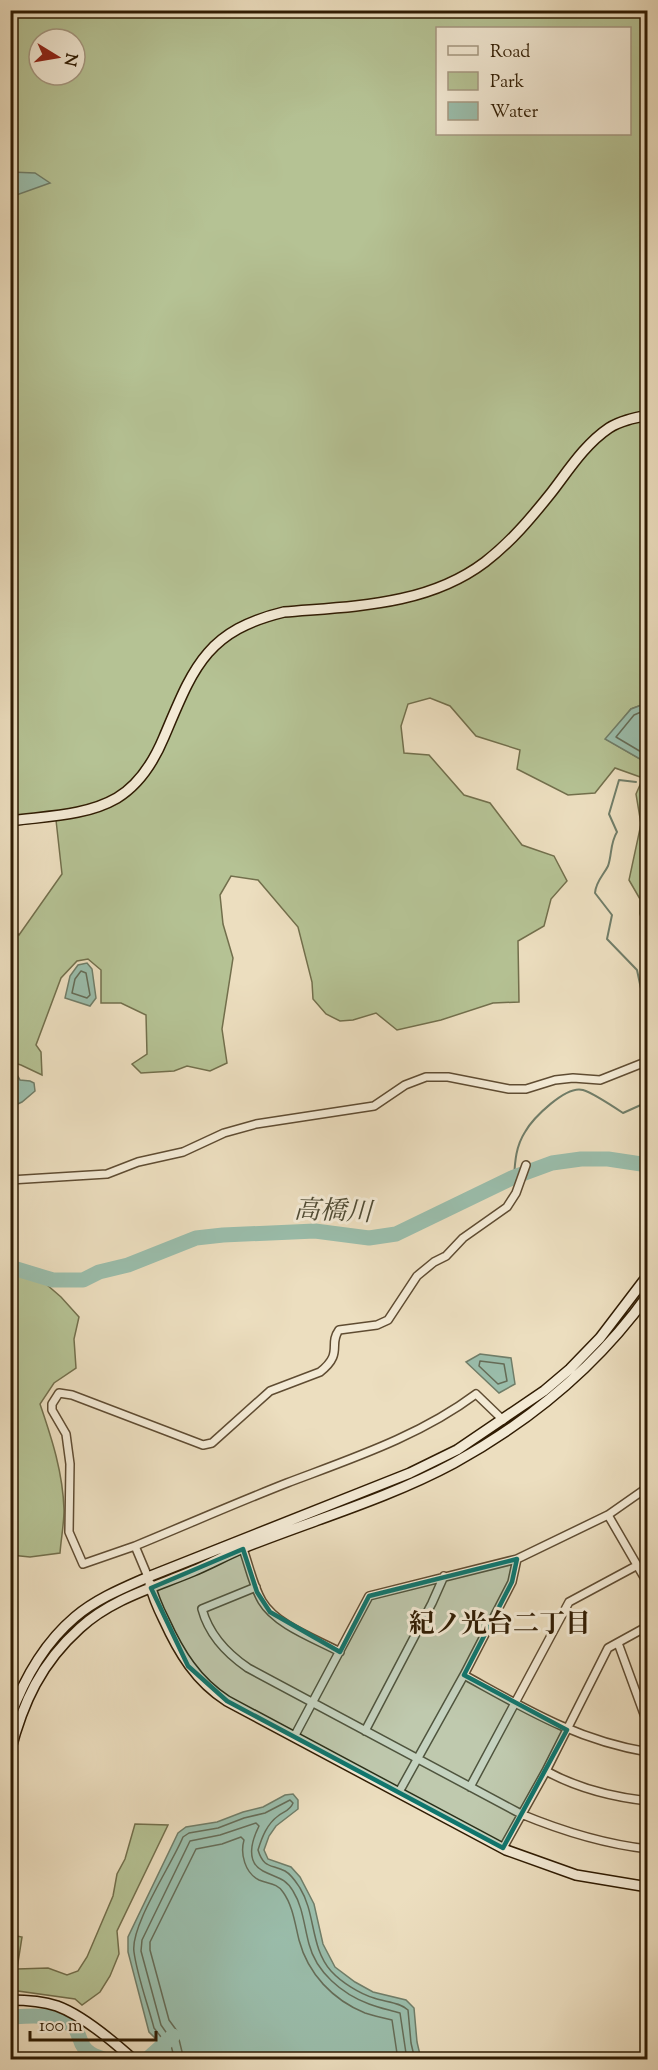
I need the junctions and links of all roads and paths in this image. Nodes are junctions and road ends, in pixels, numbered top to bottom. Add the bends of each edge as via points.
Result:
1 (648, 416) edge
2 (10, 821) edge
3 (648, 1061) edge
4 (526, 1166) dead end
5 (10, 1180) edge
6 (648, 1275) edge
7 (648, 1294) edge
8 (503, 1420) junction
9 (648, 1487) edge
10 (608, 1515) junction
11 (135, 1546) junction
12 (243, 1549) junction
13 (517, 1559) junction
14 (636, 1566) junction
15 (444, 1576) junction
16 (148, 1577) junction
17 (648, 1584) edge
18 (256, 1587) junction
19 (151, 1588) junction
20 (648, 1626) edge
21 (618, 1643) junction
22 (340, 1652) junction
23 (464, 1675) junction
24 (313, 1702) junction
25 (514, 1702) junction
26 (10, 1717) edge
27 (648, 1725) edge
28 (567, 1730) junction
29 (365, 1731) junction
30 (294, 1737) junction
31 (10, 1752) edge
32 (648, 1752) edge
33 (416, 1759) junction
34 (546, 1771) junction
35 (470, 1787) junction
36 (399, 1792) junction
37 (648, 1801) edge
38 (521, 1814) junction
39 (503, 1848) junction
40 (648, 1849) edge
41 (648, 1887) edge
42 (10, 2000) edge
43 (133, 2059) edge

1 - 2 street via 609,428 576,460 507,544 457,579 396,601 284,612 228,635 198,663 158,752 135,785 116,799 89,810
3 - 5 street via 600,1080 555,1080 526,1089 426,1077 405,1085 374,1106 256,1124 224,1133 183,1152 107,1174
4 - 11 street via 507,1207 417,1276 388,1320 339,1330 333,1359 327,1366 270,1391 212,1443 203,1445 58,1393 52,1410 66,1434 70,1464 69,1532 83,1564
6 - 8 street via 600,1338 570,1369
7 - 12 street via 578,1376 509,1430 411,1484
8 - 11 street via 476,1394 404,1437
8 - 16 street via 457,1450 410,1473
9 - 10 street
10 - 13 street
10 - 14 street
11 - 16 street
12 - 18 street
12 - 19 street
13 - 15 street
13 - 23 street via 512,1582
14 - 17 street
14 - 25 street via 569,1602
15 - 22 street via 369,1596
15 - 29 street
16 - 19 street
16 - 26 street via 94,1604 61,1630 34,1665
18 - 22 street via 261,1600 276,1617
18 - 24 street via 202,1609 206,1622 236,1660
19 - 30 street via 174,1642 196,1676 227,1701
19 - 31 street via 109,1608 67,1640 36,1681
20 - 21 street
21 - 27 street
21 - 28 street via 608,1648
22 - 24 street
23 - 25 street
23 - 33 street
24 - 29 street
24 - 30 street
25 - 28 street
25 - 35 street
28 - 32 street
28 - 34 street
29 - 33 street
30 - 36 street
33 - 35 street
33 - 36 street
34 - 37 street via 602,1793
34 - 38 street
35 - 38 street
36 - 39 street
38 - 39 street
38 - 40 street via 590,1838
39 - 41 street via 576,1875
42 - 43 street via 58,2006

